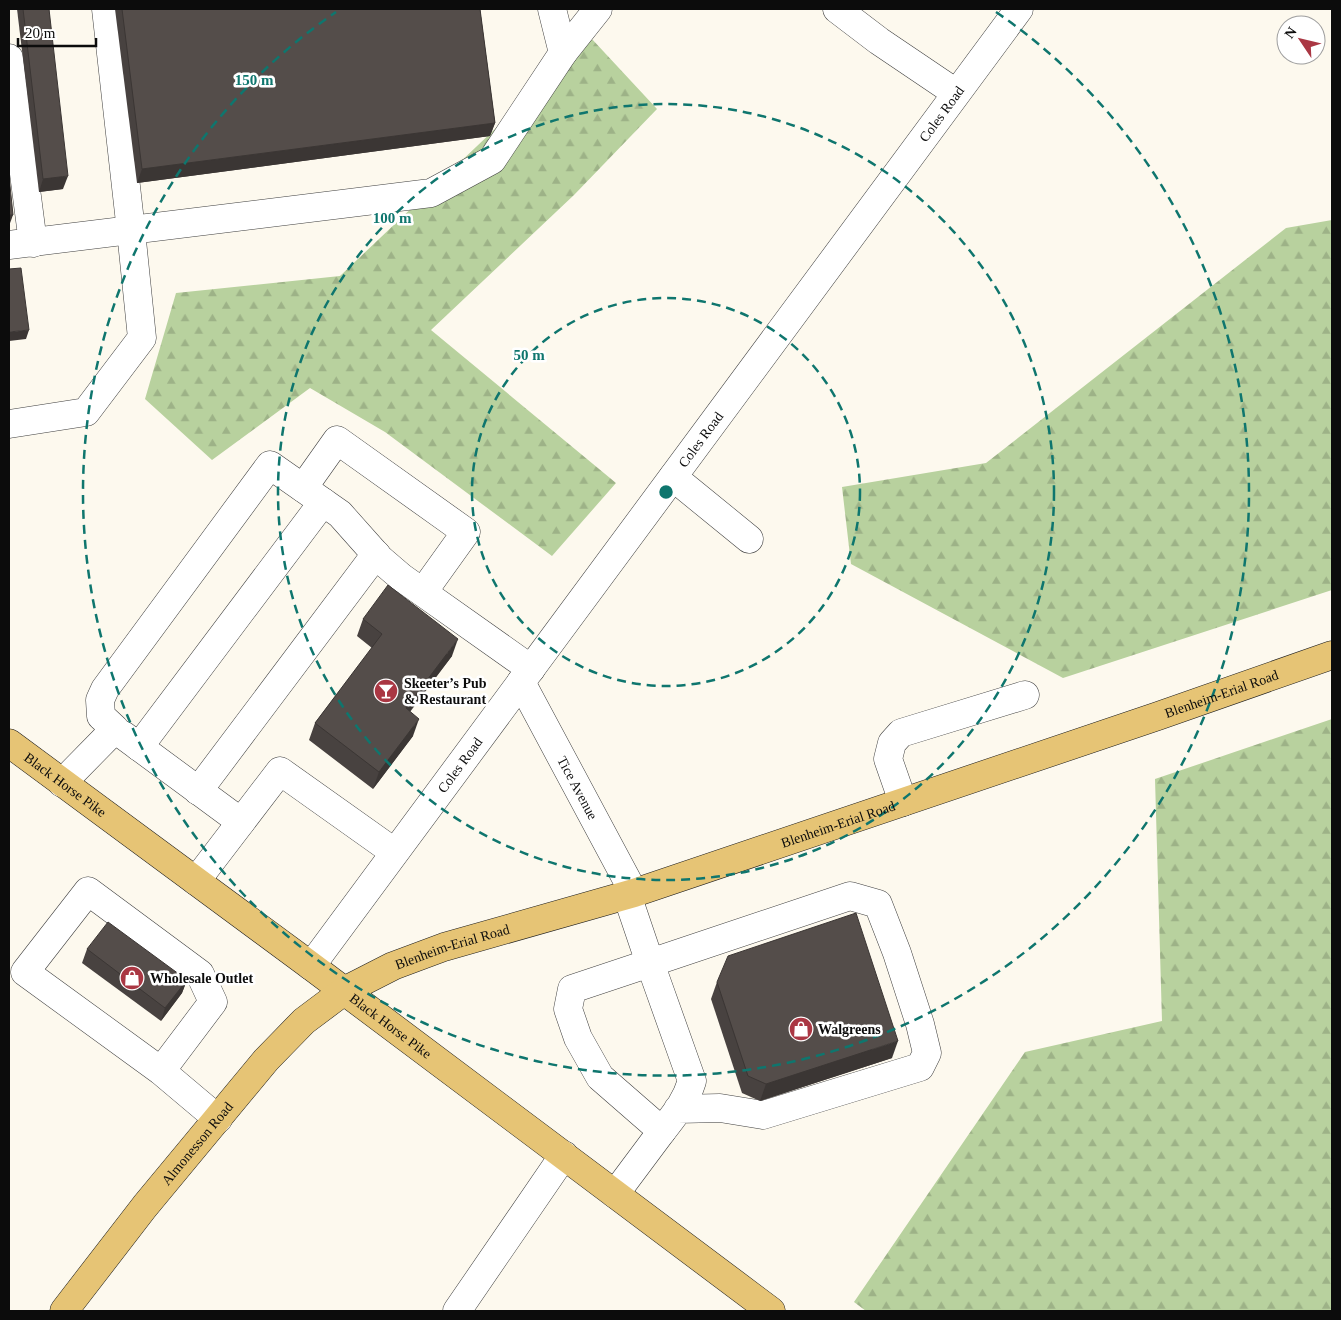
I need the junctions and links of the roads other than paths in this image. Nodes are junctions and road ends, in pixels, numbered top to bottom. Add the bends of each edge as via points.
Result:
1 (106, 9) edge
2 (552, 9) edge
3 (598, 9) edge
4 (837, 9) edge
5 (1019, 9) edge
6 (562, 53) junction
7 (9, 58) edge
8 (956, 93) junction
9 (132, 231) junction
10 (21, 244) edge
11 (9, 424) edge
12 (673, 477) junction
13 (313, 495) junction
14 (749, 539) dead end
15 (376, 554) junction
16 (423, 592) junction
17 (1332, 655) edge
18 (526, 675) junction
19 (1025, 695) dead end
20 (115, 729) junction
21 (9, 743) edge
22 (139, 747) junction
23 (62, 783) junction
24 (198, 791) junction
25 (903, 802) junction
26 (241, 822) junction
27 (394, 852) junction
28 (196, 881) junction
29 (631, 894) junction
30 (650, 963) junction
31 (311, 966) junction
32 (344, 991) junction
33 (161, 1072) junction
34 (218, 1119) junction
35 (670, 1120) junction
36 (564, 1156) junction
37 (615, 1194) junction
38 (64, 1311) edge
39 (457, 1311) edge
40 (771, 1311) edge

1 - 9 street
2 - 6 street
3 - 6 street
4 - 8 street
5 - 8 street, Coles Road
6 - 9 street via 492,160 431,193
7 - 10 street
8 - 12 street, Coles Road
9 - 10 street
9 - 11 street via 142,338 86,412
12 - 14 street
12 - 18 street, Coles Road
13 - 15 street via 340,514
13 - 16 street via 337,440 466,532
13 - 20 street via 270,465 105,689 100,700 101,716
13 - 22 street
15 - 16 street
15 - 24 street
16 - 18 street
17 - 25 main road, Blenheim-Erial Road
18 - 27 street, Coles Road
18 - 29 street, Tice Avenue
19 - 25 street via 901,733 892,742 888,758
20 - 22 street
20 - 23 street
21 - 23 main road, Black Horse Pike
22 - 24 street
23 - 28 main road, Black Horse Pike
24 - 26 street
25 - 29 main road, Blenheim-Erial Road
26 - 27 street via 280,771
26 - 28 street
27 - 31 street, Coles Road
28 - 31 main road, Black Horse Pike
29 - 30 street, Tice Avenue
29 - 32 main road, Blenheim-Erial Road via 444,947 394,966
30 - 35 street, Tice Avenue via 692,1081 686,1099
30 - 35 street via 572,989 568,1009 578,1038 600,1077
30 - 35 street via 850,896 878,904 927,1052 920,1067 764,1115 720,1108
31 - 32 main road, Black Horse Pike
32 - 34 main road, Almonesson Road via 304,1021 266,1060
32 - 36 main road, Black Horse Pike
33 - 33 street via 213,1002 200,974 88,891 25,972
33 - 34 street
34 - 38 main road, Almonesson Road via 145,1206
35 - 37 street, Tice Avenue
36 - 37 main road, Black Horse Pike
36 - 39 street
37 - 40 main road, Black Horse Pike

